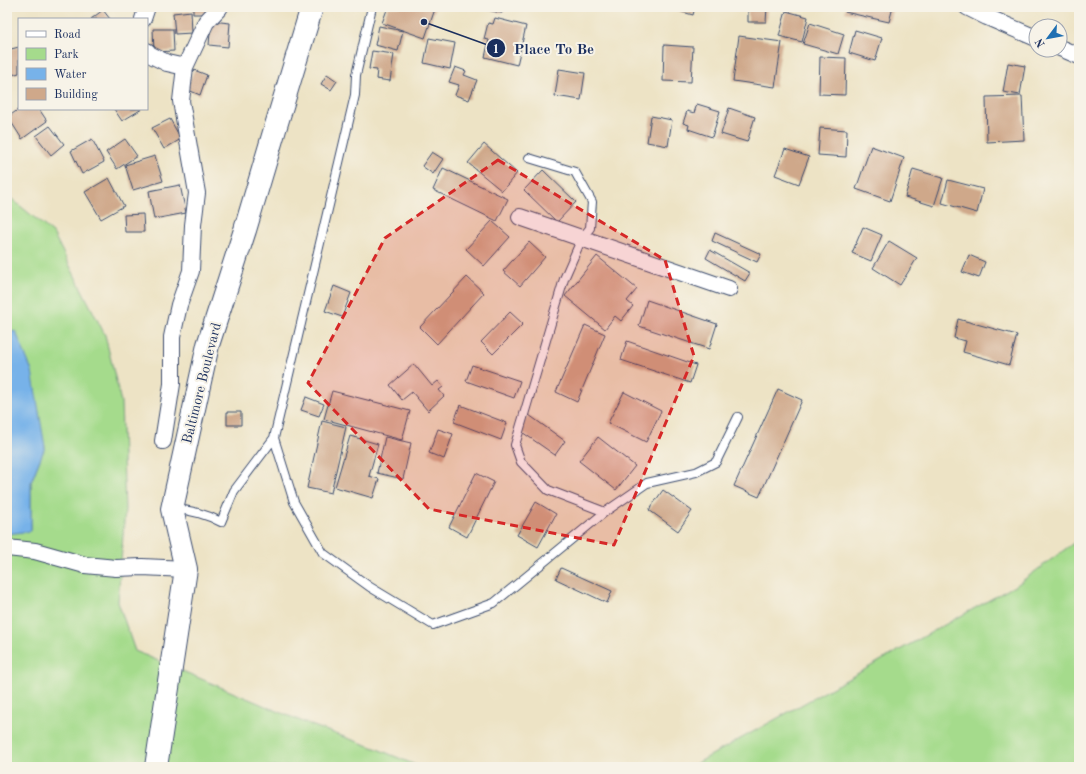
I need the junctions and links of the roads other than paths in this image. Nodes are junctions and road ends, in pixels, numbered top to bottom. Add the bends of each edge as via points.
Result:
1 (147, 7) edge
2 (220, 7) edge
3 (312, 7) edge
4 (372, 7) edge
5 (967, 7) edge
6 (143, 18) edge
7 (1028, 35) edge
8 (1068, 51) edge
9 (148, 54) edge
10 (1079, 56) edge
11 (185, 67) junction
12 (529, 158) dead end
13 (520, 217) dead end
14 (582, 238) junction
15 (729, 289) dead end
16 (738, 417) dead end
17 (274, 438) junction
18 (163, 441) dead end
19 (172, 509) junction
20 (605, 512) junction
21 (7, 548) edge
22 (186, 569) junction
23 (156, 767) edge

1 - 6 street
2 - 11 street via 206,22
3 - 19 highway, Baltimore Boulevard via 208,345
4 - 17 lane via 356,75 355,94
5 - 7 street
8 - 10 street
9 - 11 street via 167,63
11 - 18 street via 180,101 197,193 191,271 179,305 172,337 172,384
12 - 14 lane via 575,172 592,202 590,228
13 - 14 street
14 - 15 street
14 - 20 lane via 564,279 515,444 521,462 548,490
16 - 20 lane via 716,462 696,472 647,483
17 - 19 lane via 234,492 220,522 210,516
17 - 20 lane via 294,502 323,553 370,587 433,625 494,603
19 - 22 highway, Baltimore Boulevard
21 - 22 street via 35,551 86,565
22 - 23 highway, Baltimore Boulevard

